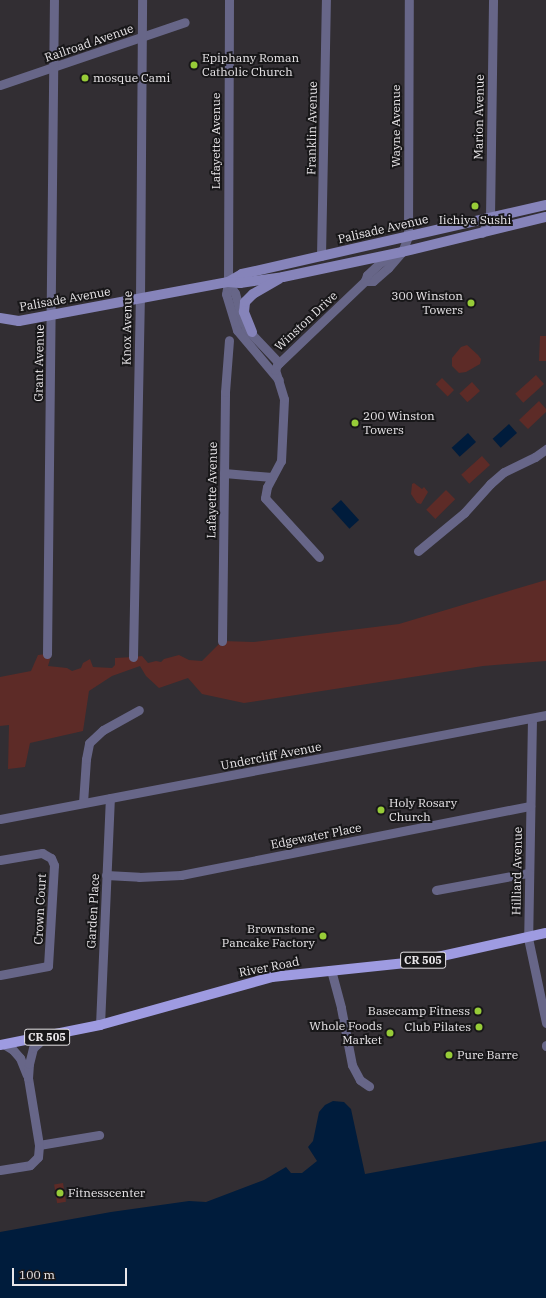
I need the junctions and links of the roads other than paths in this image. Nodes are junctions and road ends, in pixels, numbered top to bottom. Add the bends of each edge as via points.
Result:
1 (54, 0) edge
2 (142, 0) edge
3 (229, 0) edge
4 (326, 0) edge
5 (409, 0) edge
6 (493, 0) edge
7 (185, 22) dead end
8 (142, 38) junction
9 (53, 68) junction
10 (0, 85) edge
11 (546, 205) edge
12 (490, 217) junction
13 (546, 218) edge
14 (482, 233) junction
15 (408, 236) junction
16 (402, 252) junction
17 (321, 256) junction
18 (287, 276) junction
19 (228, 282) junction
20 (140, 300) junction
21 (51, 315) junction
22 (0, 318) edge
23 (252, 332) junction
24 (228, 340) dead end
25 (279, 363) junction
26 (279, 380) junction
27 (546, 448) edge
28 (224, 473) junction
29 (272, 477) junction
30 (418, 551) dead end
31 (319, 558) dead end
32 (222, 641) dead end
33 (47, 654) dead end
34 (133, 657) dead end
35 (139, 710) dead end
36 (546, 715) edge
37 (532, 718) junction
38 (110, 798) junction
39 (83, 803) junction
40 (530, 806) junction
41 (0, 819) edge
42 (0, 860) edge
43 (528, 873) junction
44 (106, 876) junction
45 (436, 890) dead end
46 (546, 933) edge
47 (528, 938) junction
48 (331, 970) junction
49 (0, 975) edge
50 (546, 1023) edge
51 (100, 1025) junction
52 (45, 1037) junction
53 (2, 1045) edge
54 (28, 1078) junction
55 (369, 1086) dead end
56 (99, 1135) dead end
57 (39, 1145) junction
58 (0, 1170) edge

1 - 9 street, Grant Avenue
2 - 8 street, Knox Avenue
3 - 19 street, Lafayette Avenue
4 - 17 street, Franklin Avenue
5 - 15 street, Wayne Avenue
6 - 12 street, Marion Avenue
7 - 8 street, Railroad Avenue
8 - 9 street, Railroad Avenue
8 - 20 street, Knox Avenue
9 - 10 street, Railroad Avenue
9 - 21 street, Grant Avenue
11 - 12 main road, Palisade Avenue
12 - 14 street, Marion Avenue
12 - 15 main road, Palisade Avenue
13 - 14 main road, Palisade Avenue
14 - 16 main road, Palisade Avenue
15 - 16 street, Wayne Avenue
15 - 17 main road, Palisade Avenue
16 - 18 main road, Palisade Avenue
16 - 25 street, Winston Drive via 381,262 365,281
17 - 18 main road via 317,264 298,267
17 - 19 main road, Palisade Avenue via 242,274
18 - 19 main road, Palisade Avenue via 240,283
18 - 23 main road via 253,294 245,302 244,312
19 - 20 main road, Palisade Avenue
19 - 23 street via 235,293 242,320
19 - 26 street, Lafayette Avenue via 226,294 237,330
20 - 21 main road, Palisade Avenue
20 - 34 street, Knox Avenue
21 - 22 main road, Palisade Avenue via 19,321
21 - 33 street, Grant Avenue
23 - 25 street
24 - 28 street, Lafayette Avenue
25 - 26 street, Winston Drive via 275,370
26 - 29 street, Winston Drive via 284,399 281,461
27 - 30 street via 535,457 504,472 464,513
28 - 29 street
28 - 32 street, Lafayette Avenue
29 - 31 street, Winston Drive via 264,494 265,498
35 - 39 street via 103,730 89,743
36 - 37 street, Undercliff Avenue
37 - 38 street, Undercliff Avenue
37 - 40 street, Hilliard Avenue
38 - 39 street, Undercliff Avenue
38 - 44 street, Garden Place
39 - 41 street, Undercliff Avenue
40 - 43 street, Hilliard Avenue
40 - 44 street, Edgewater Place via 181,875 139,878
42 - 49 street, Crown Court via 42,853 51,858 54,865 48,966
43 - 45 street
43 - 47 street, Hilliard Avenue
44 - 51 street, Garden Place
46 - 47 main road, River Road / CR 505
47 - 48 main road, River Road / CR 505 via 415,962
47 - 50 street, Hilliard Avenue
48 - 51 main road, River Road / CR 505 via 272,977
48 - 55 street via 352,1065 360,1080
51 - 52 main road, River Road / CR 505
52 - 53 main road, River Road / CR 505
52 - 54 street via 30,1053
53 - 54 street via 13,1050 20,1058
54 - 57 street
56 - 57 street
57 - 58 street via 38,1157 30,1165

